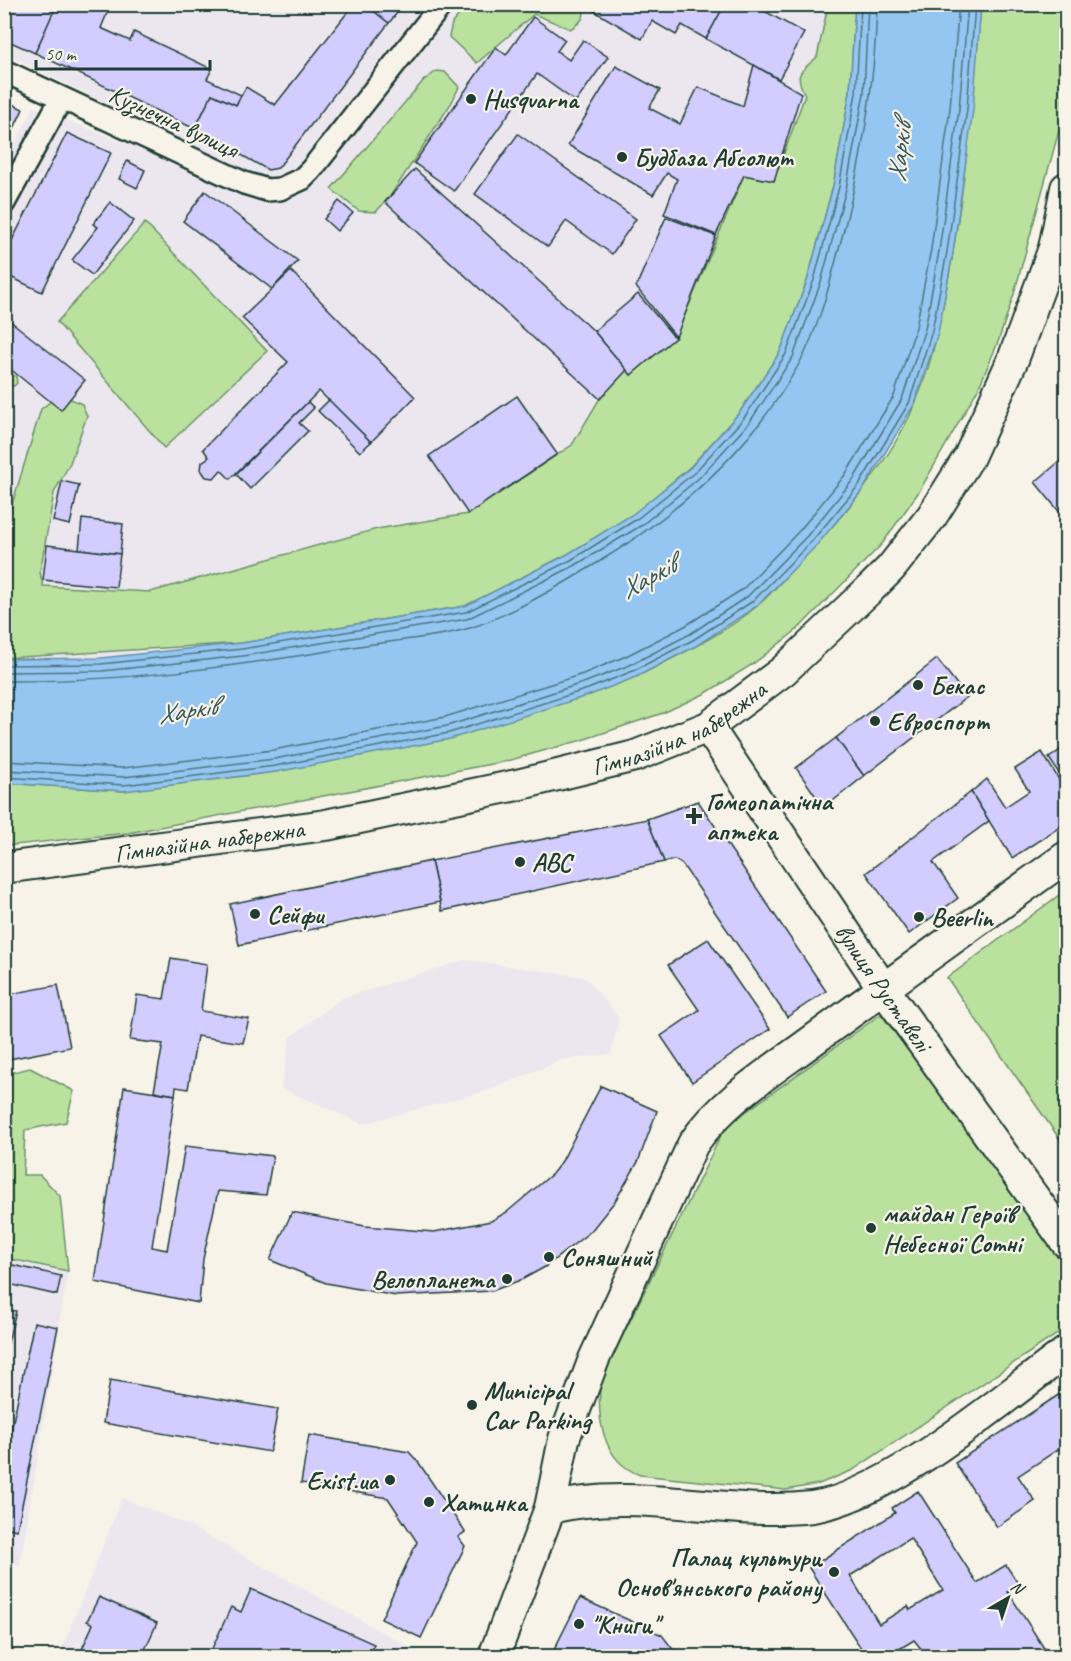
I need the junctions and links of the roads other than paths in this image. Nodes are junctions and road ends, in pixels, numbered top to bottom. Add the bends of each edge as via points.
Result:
1 (442, 4) edge
2 (4, 70) edge
3 (61, 99) junction
4 (1066, 188) edge
5 (4, 202) edge
6 (708, 727) junction
7 (1066, 857) edge
8 (4, 868) edge
9 (883, 988) junction
10 (1066, 1242) edge
11 (1066, 1352) edge
12 (550, 1508) junction
13 (494, 1656) edge

1 - 3 street, Кузнечна вулиця via 311,170 292,186 267,190 244,183
2 - 3 street, Кузнечна вулиця
3 - 5 street
4 - 6 main road, Гімназійна набережна via 1054,248 1014,357 969,457 932,516 863,596 783,671
6 - 8 main road, Гімназійна набережна via 636,756 326,825
6 - 9 main road, вулиця Руставелі
7 - 9 main road
9 - 10 main road, вулиця Руставелі
9 - 12 main road via 731,1101 693,1144 594,1359 564,1439
11 - 12 main road via 945,1440 874,1486 842,1501 812,1507 766,1508 624,1498 581,1500
12 - 13 main road

